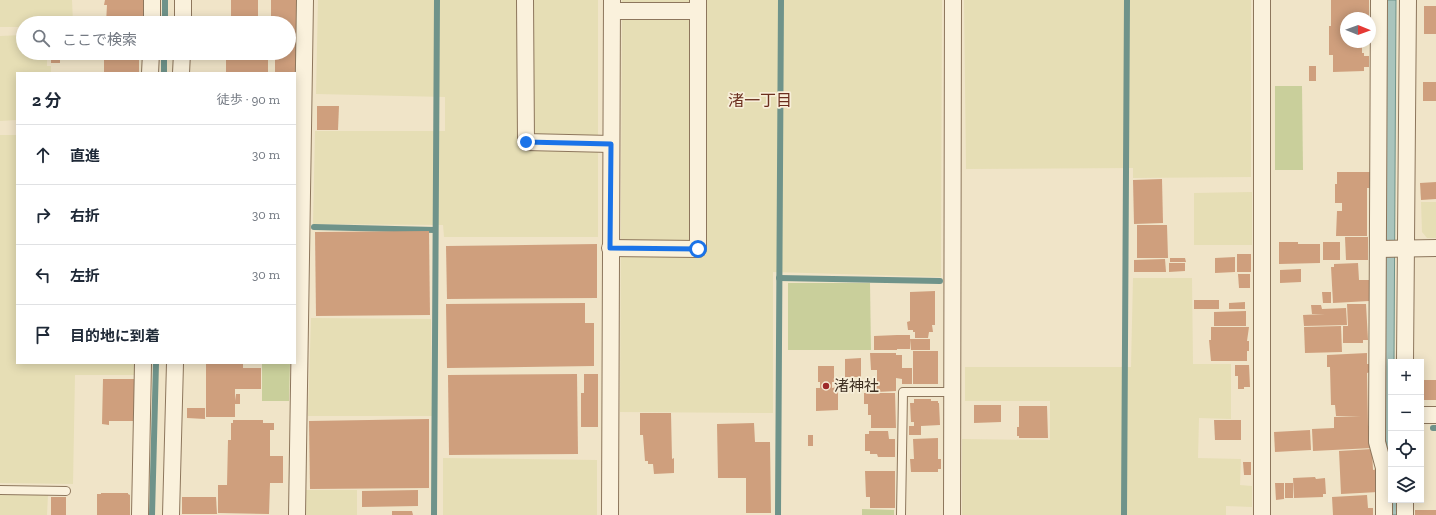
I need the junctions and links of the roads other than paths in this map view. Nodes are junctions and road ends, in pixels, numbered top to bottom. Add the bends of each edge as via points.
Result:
1 (152, 0) edge
2 (183, 0) edge
3 (305, 0) edge
4 (525, 0) edge
5 (953, 0) edge
6 (1262, 0) edge
7 (1379, 0) edge
8 (1408, 0) edge
9 (698, 5) edge
10 (612, 6) edge
11 (152, 16) edge
12 (183, 16) edge
13 (151, 60) edge
14 (182, 60) edge
15 (150, 72) edge
16 (182, 72) edge
17 (611, 144) junction
18 (610, 248) junction
19 (1391, 248) junction
20 (1436, 248) edge
21 (1405, 359) edge
22 (143, 364) edge
23 (175, 364) edge
24 (952, 392) junction
25 (1424, 415) edge
26 (1436, 415) edge
27 (0, 490) edge
28 (66, 491) dead end
29 (1405, 503) edge
30 (140, 515) edge
31 (171, 515) edge
32 (297, 515) edge
33 (610, 515) edge
34 (901, 515) edge
35 (952, 515) edge
36 (1262, 515) edge
37 (1384, 515) edge
38 (1405, 515) edge

1 - 11 street
2 - 12 street
3 - 32 street
4 - 17 street via 526,142
5 - 24 street
6 - 36 street
7 - 19 street
8 - 19 street
9 - 10 street
9 - 18 street via 698,249
10 - 17 street
13 - 15 street
14 - 16 street
17 - 18 street
18 - 33 street
19 - 20 street
19 - 21 street
19 - 37 street via 1377,442 1384,468
22 - 30 street
23 - 31 street
24 - 34 lane via 903,392
24 - 35 street
25 - 26 street
27 - 28 lane
29 - 38 street

